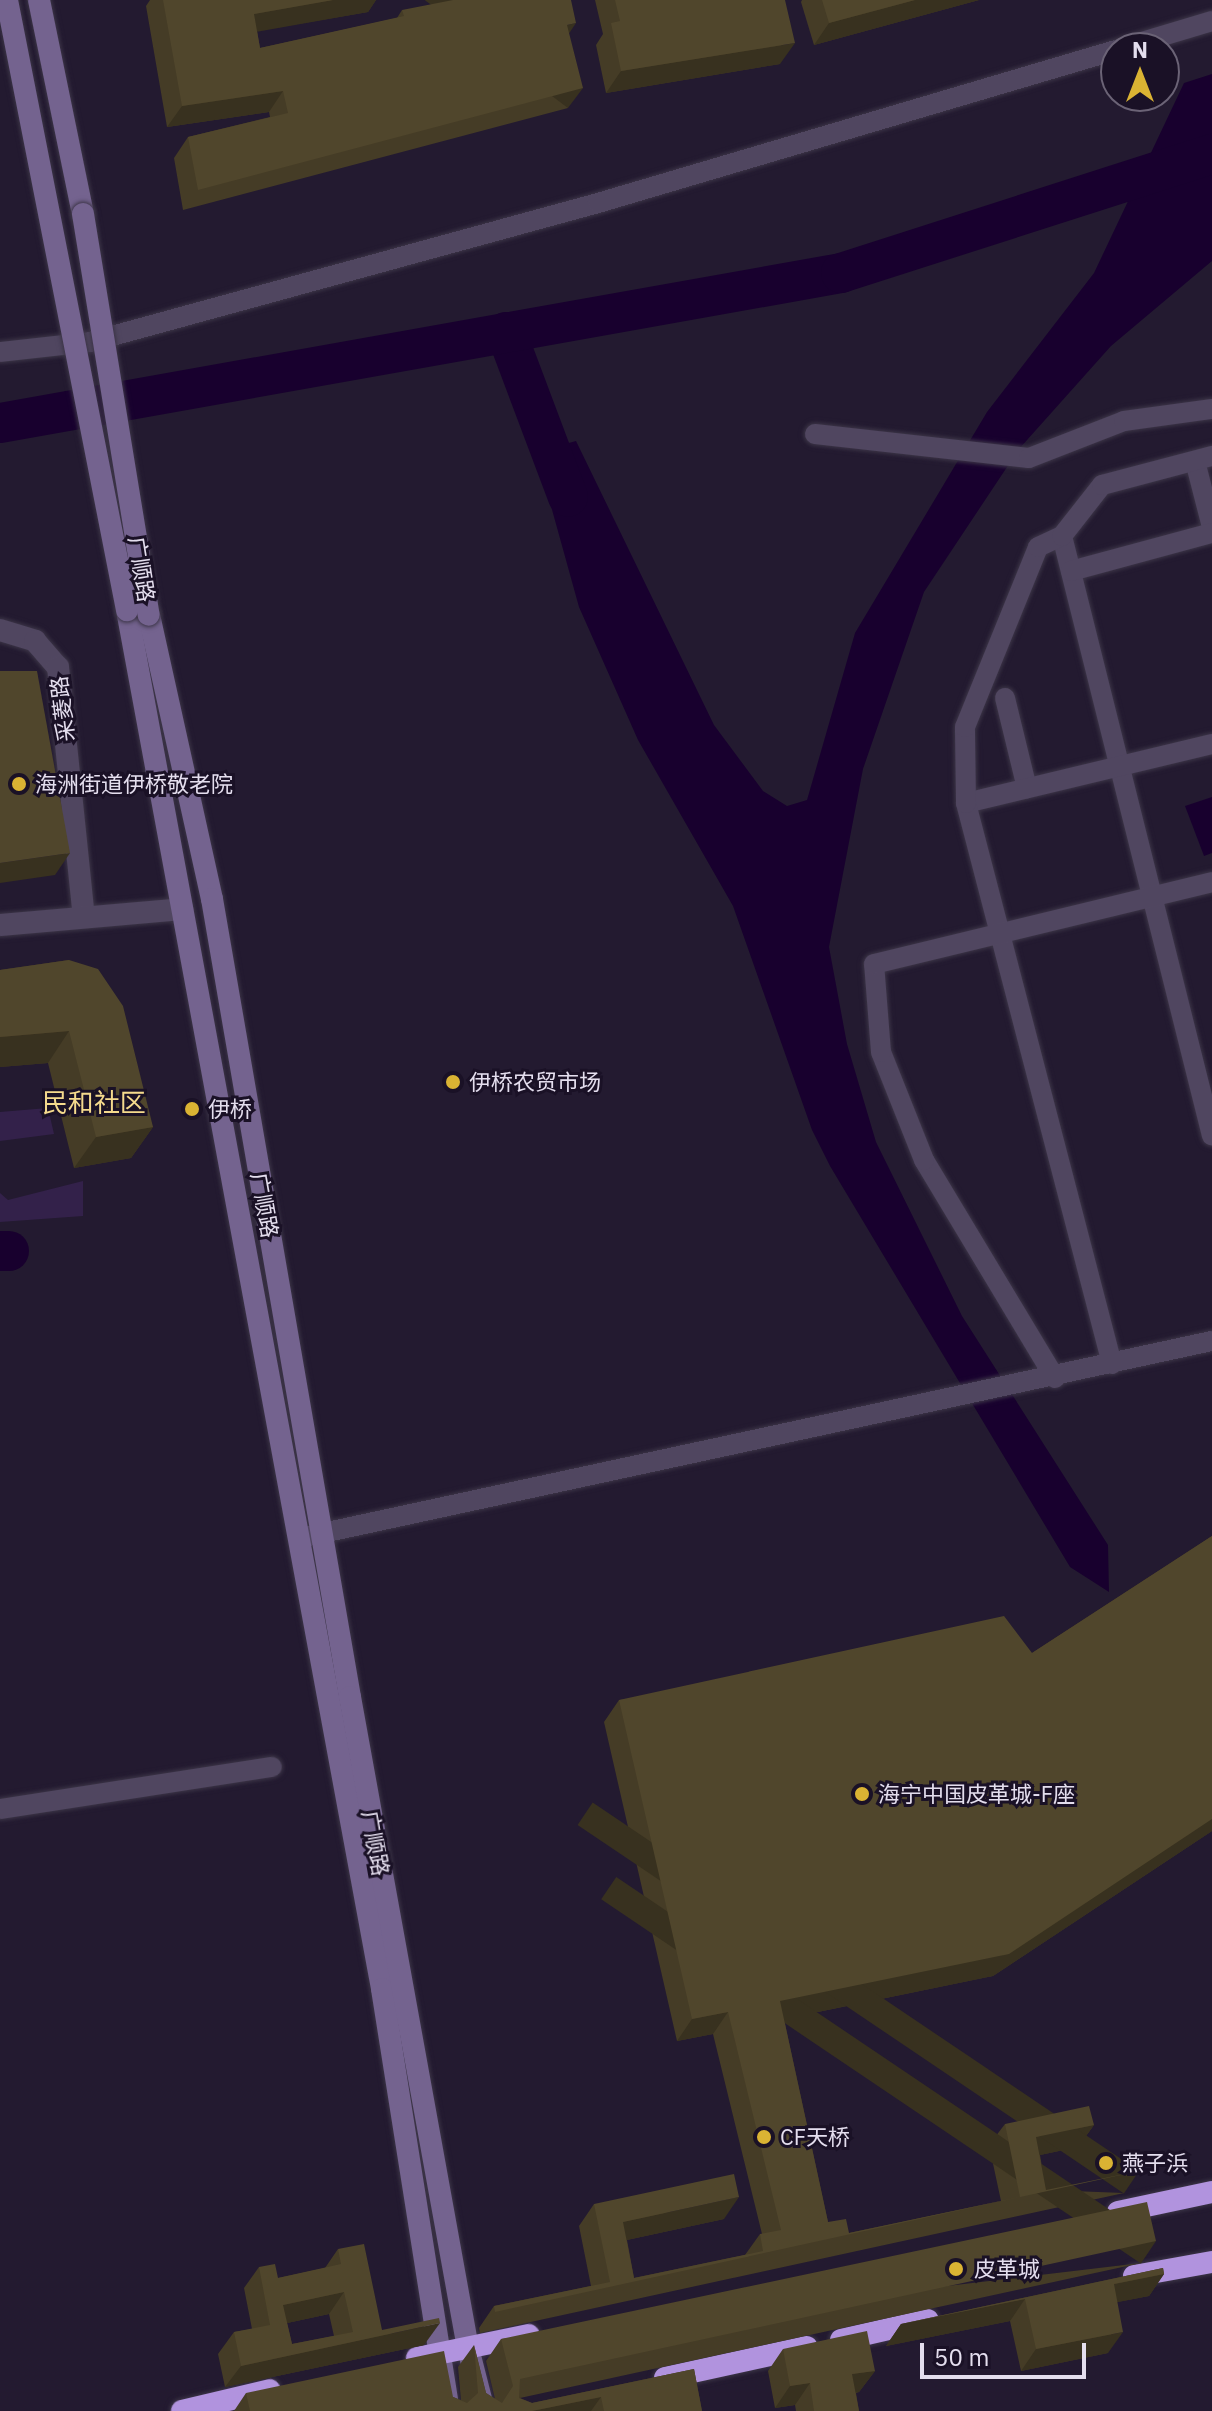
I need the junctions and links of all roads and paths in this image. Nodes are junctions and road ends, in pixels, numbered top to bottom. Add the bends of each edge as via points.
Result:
1 (7, 0) edge
2 (39, 0) edge
3 (1212, 21) edge
4 (1175, 32) edge
5 (1100, 55) edge
6 (0, 352) edge
7 (1212, 409) edge
8 (815, 434) dead end
9 (1204, 459) edge
10 (1212, 530) edge
11 (1062, 536) junction
12 (1071, 571) junction
13 (0, 630) edge
14 (1005, 698) dead end
15 (1212, 744) edge
16 (1120, 766) junction
17 (1027, 788) junction
18 (966, 803) junction
19 (1212, 882) edge
20 (1152, 896) junction
21 (182, 909) junction
22 (84, 917) junction
23 (0, 925) edge
24 (1000, 933) junction
25 (1212, 1136) edge
26 (1212, 1341) edge
27 (1112, 1364) junction
28 (1047, 1380) junction
29 (321, 1533) junction
30 (298, 1538) junction
31 (272, 1767) dead end
32 (0, 1809) edge
33 (1212, 2192) edge
34 (1099, 2216) edge
35 (1212, 2262) edge
36 (1113, 2280) edge
37 (944, 2317) edge
38 (559, 2329) edge
39 (468, 2348) junction
40 (438, 2354) junction
41 (395, 2363) edge
42 (295, 2384) edge
43 (638, 2384) edge
44 (182, 2411) edge
45 (449, 2411) edge
46 (484, 2411) edge

1 - 21 main road, 广顺路, bridge
2 - 29 main road, 广顺路, bridge via 83,214 149,615 212,899
3 - 4 street
5 - 6 street via 598,203 105,337
7 - 8 street via 1124,421 1029,458
9 - 10 street
9 - 11 street via 1102,485
10 - 12 street
11 - 12 street
11 - 18 street via 1038,547 965,727
12 - 16 street
13 - 22 street, 采菱路 via 35,641 58,667
14 - 17 street
15 - 16 street
16 - 17 street
16 - 20 street
17 - 18 street
18 - 24 street
19 - 20 street
20 - 24 street
20 - 25 street
21 - 22 street
21 - 30 main road, 广顺路
22 - 23 street
24 - 27 street
24 - 28 street via 874,964 881,1052 924,1160
26 - 27 street
27 - 28 street
28 - 29 street
29 - 30 street
29 - 39 main road, 广顺路
30 - 40 main road, 广顺路 via 382,1989
31 - 32 street
33 - 34 highway
35 - 36 highway
37 - 43 highway
38 - 39 highway
39 - 40 highway
39 - 46 main road, 广顺路
40 - 41 highway
40 - 45 main road, 广顺路
42 - 44 highway

